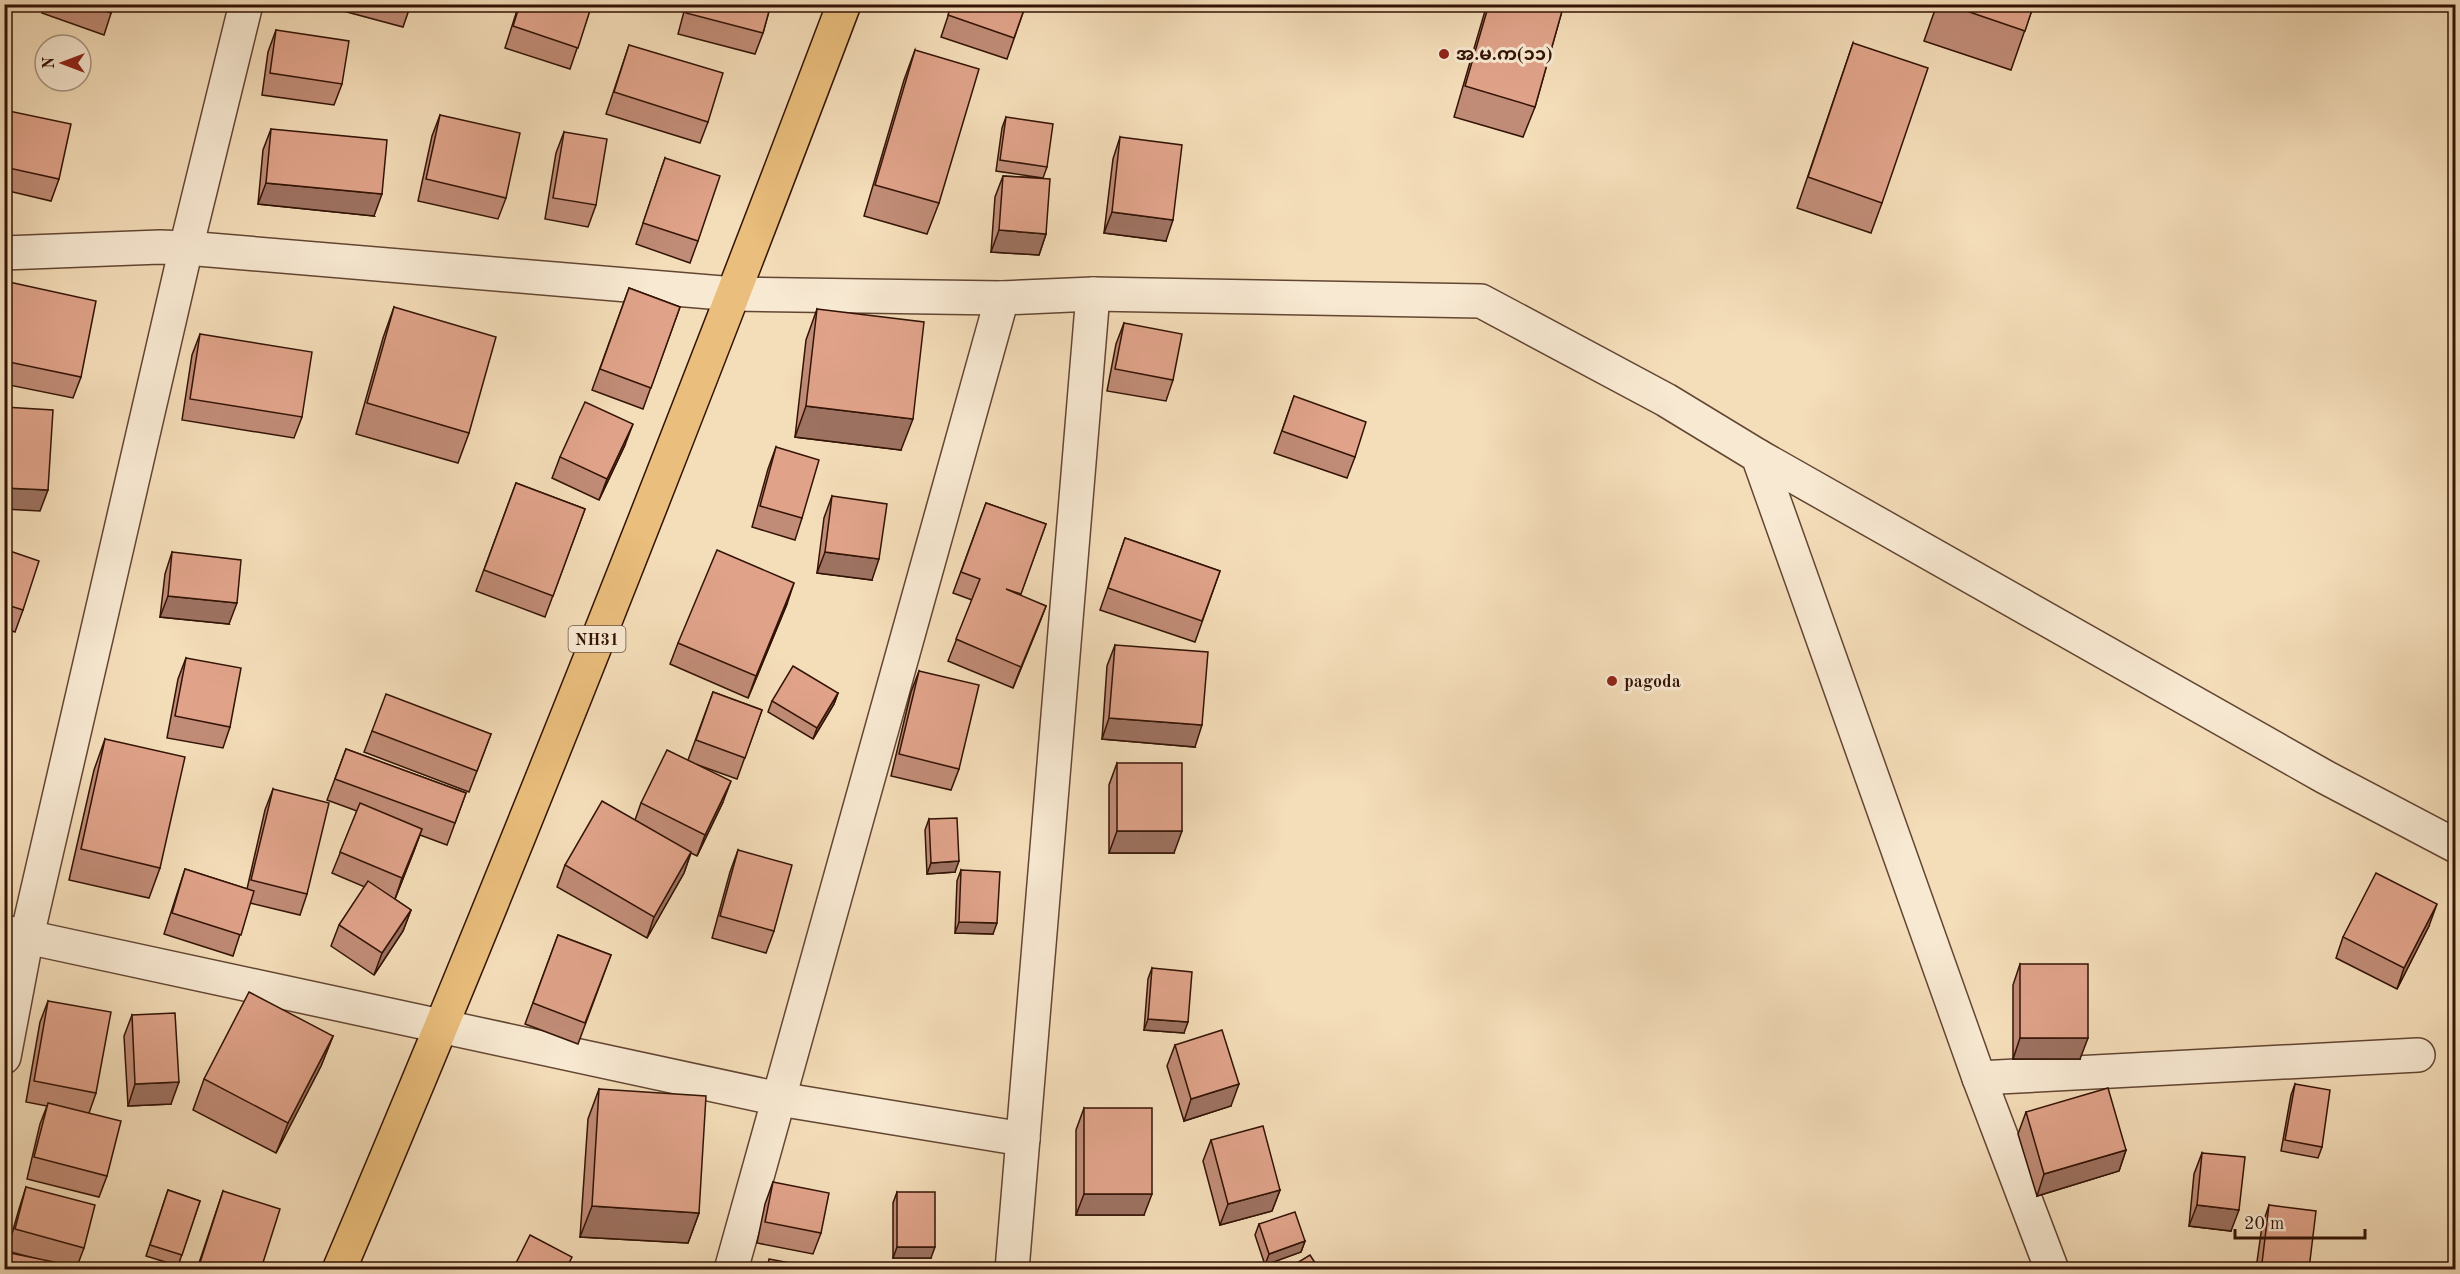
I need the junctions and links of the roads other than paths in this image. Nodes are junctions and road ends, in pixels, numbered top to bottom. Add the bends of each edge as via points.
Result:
1 (246, 4) edge
2 (844, 4) edge
3 (186, 248) junction
4 (4, 253) edge
5 (734, 294) junction
6 (1093, 294) junction
7 (1002, 298) junction
8 (1758, 456) junction
9 (2456, 846) edge
10 (16, 934) edge
11 (442, 1027) junction
12 (2418, 1055) dead end
13 (4, 1057) edge
14 (1978, 1078) junction
15 (779, 1099) junction
16 (1023, 1138) junction
17 (339, 1269) edge
18 (731, 1269) edge
19 (1012, 1269) edge
20 (2052, 1269) edge

1 - 3 street
2 - 5 highway, NH31
3 - 4 street
3 - 5 street
3 - 10 street
5 - 7 street
5 - 11 highway, NH31
6 - 7 street
6 - 8 street via 1481,302 1666,400
6 - 16 street
7 - 15 street
8 - 9 street via 2325,777
8 - 14 street
10 - 11 street
10 - 13 street
11 - 15 street
11 - 17 highway, NH31
12 - 14 street
14 - 20 street
15 - 16 street
15 - 18 street
16 - 19 street

